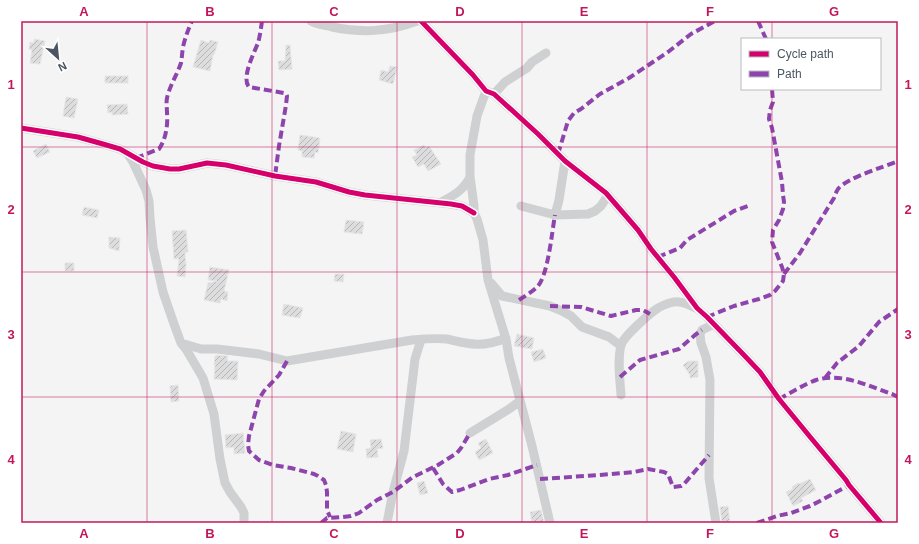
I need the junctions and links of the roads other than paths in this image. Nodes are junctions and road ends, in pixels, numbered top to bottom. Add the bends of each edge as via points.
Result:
1 (311, 21) edge
2 (417, 21) edge
3 (421, 21) edge
4 (546, 53) dead end
5 (490, 93) junction
6 (21, 128) edge
7 (127, 153) junction
8 (565, 161) junction
9 (470, 176) junction
10 (608, 195) junction
11 (440, 203) junction
12 (521, 206) dead end
13 (474, 214) junction
14 (555, 215) junction
15 (488, 280) junction
16 (697, 308) junction
17 (714, 324) junction
18 (506, 338) junction
19 (422, 339) junction
20 (181, 343) junction
21 (621, 346) junction
22 (621, 395) dead end
23 (520, 401) junction
24 (470, 433) dead end
25 (244, 523) edge
26 (386, 523) edge
27 (550, 523) edge
28 (716, 523) edge
29 (881, 523) edge

1 - 2 street via 337,28 380,31
3 - 5 street
4 - 5 street
5 - 8 street
5 - 9 street via 477,116 470,155
6 - 7 street via 78,137
7 - 11 street via 153,166 170,169 207,163 226,165 316,182 365,195
7 - 20 street via 146,190 153,247 163,292
8 - 10 street
8 - 14 street
9 - 11 street via 461,190
9 - 13 street
10 - 14 street via 601,206 588,214
10 - 16 street
11 - 13 street via 462,206
12 - 14 street
13 - 15 street via 483,240
15 - 18 street
15 - 21 street via 502,296 562,311 582,327 609,337
16 - 17 street
16 - 21 street via 678,302 658,308 640,323
17 - 28 street via 702,330 700,334 710,380 709,478
17 - 29 street via 760,372
18 - 19 street via 486,345
18 - 23 street
19 - 20 street via 287,360 217,348 201,349
19 - 26 street via 415,359 404,451
20 - 25 street via 203,378 214,414 225,483 242,507
21 - 22 street via 618,362
23 - 24 street
23 - 27 street

